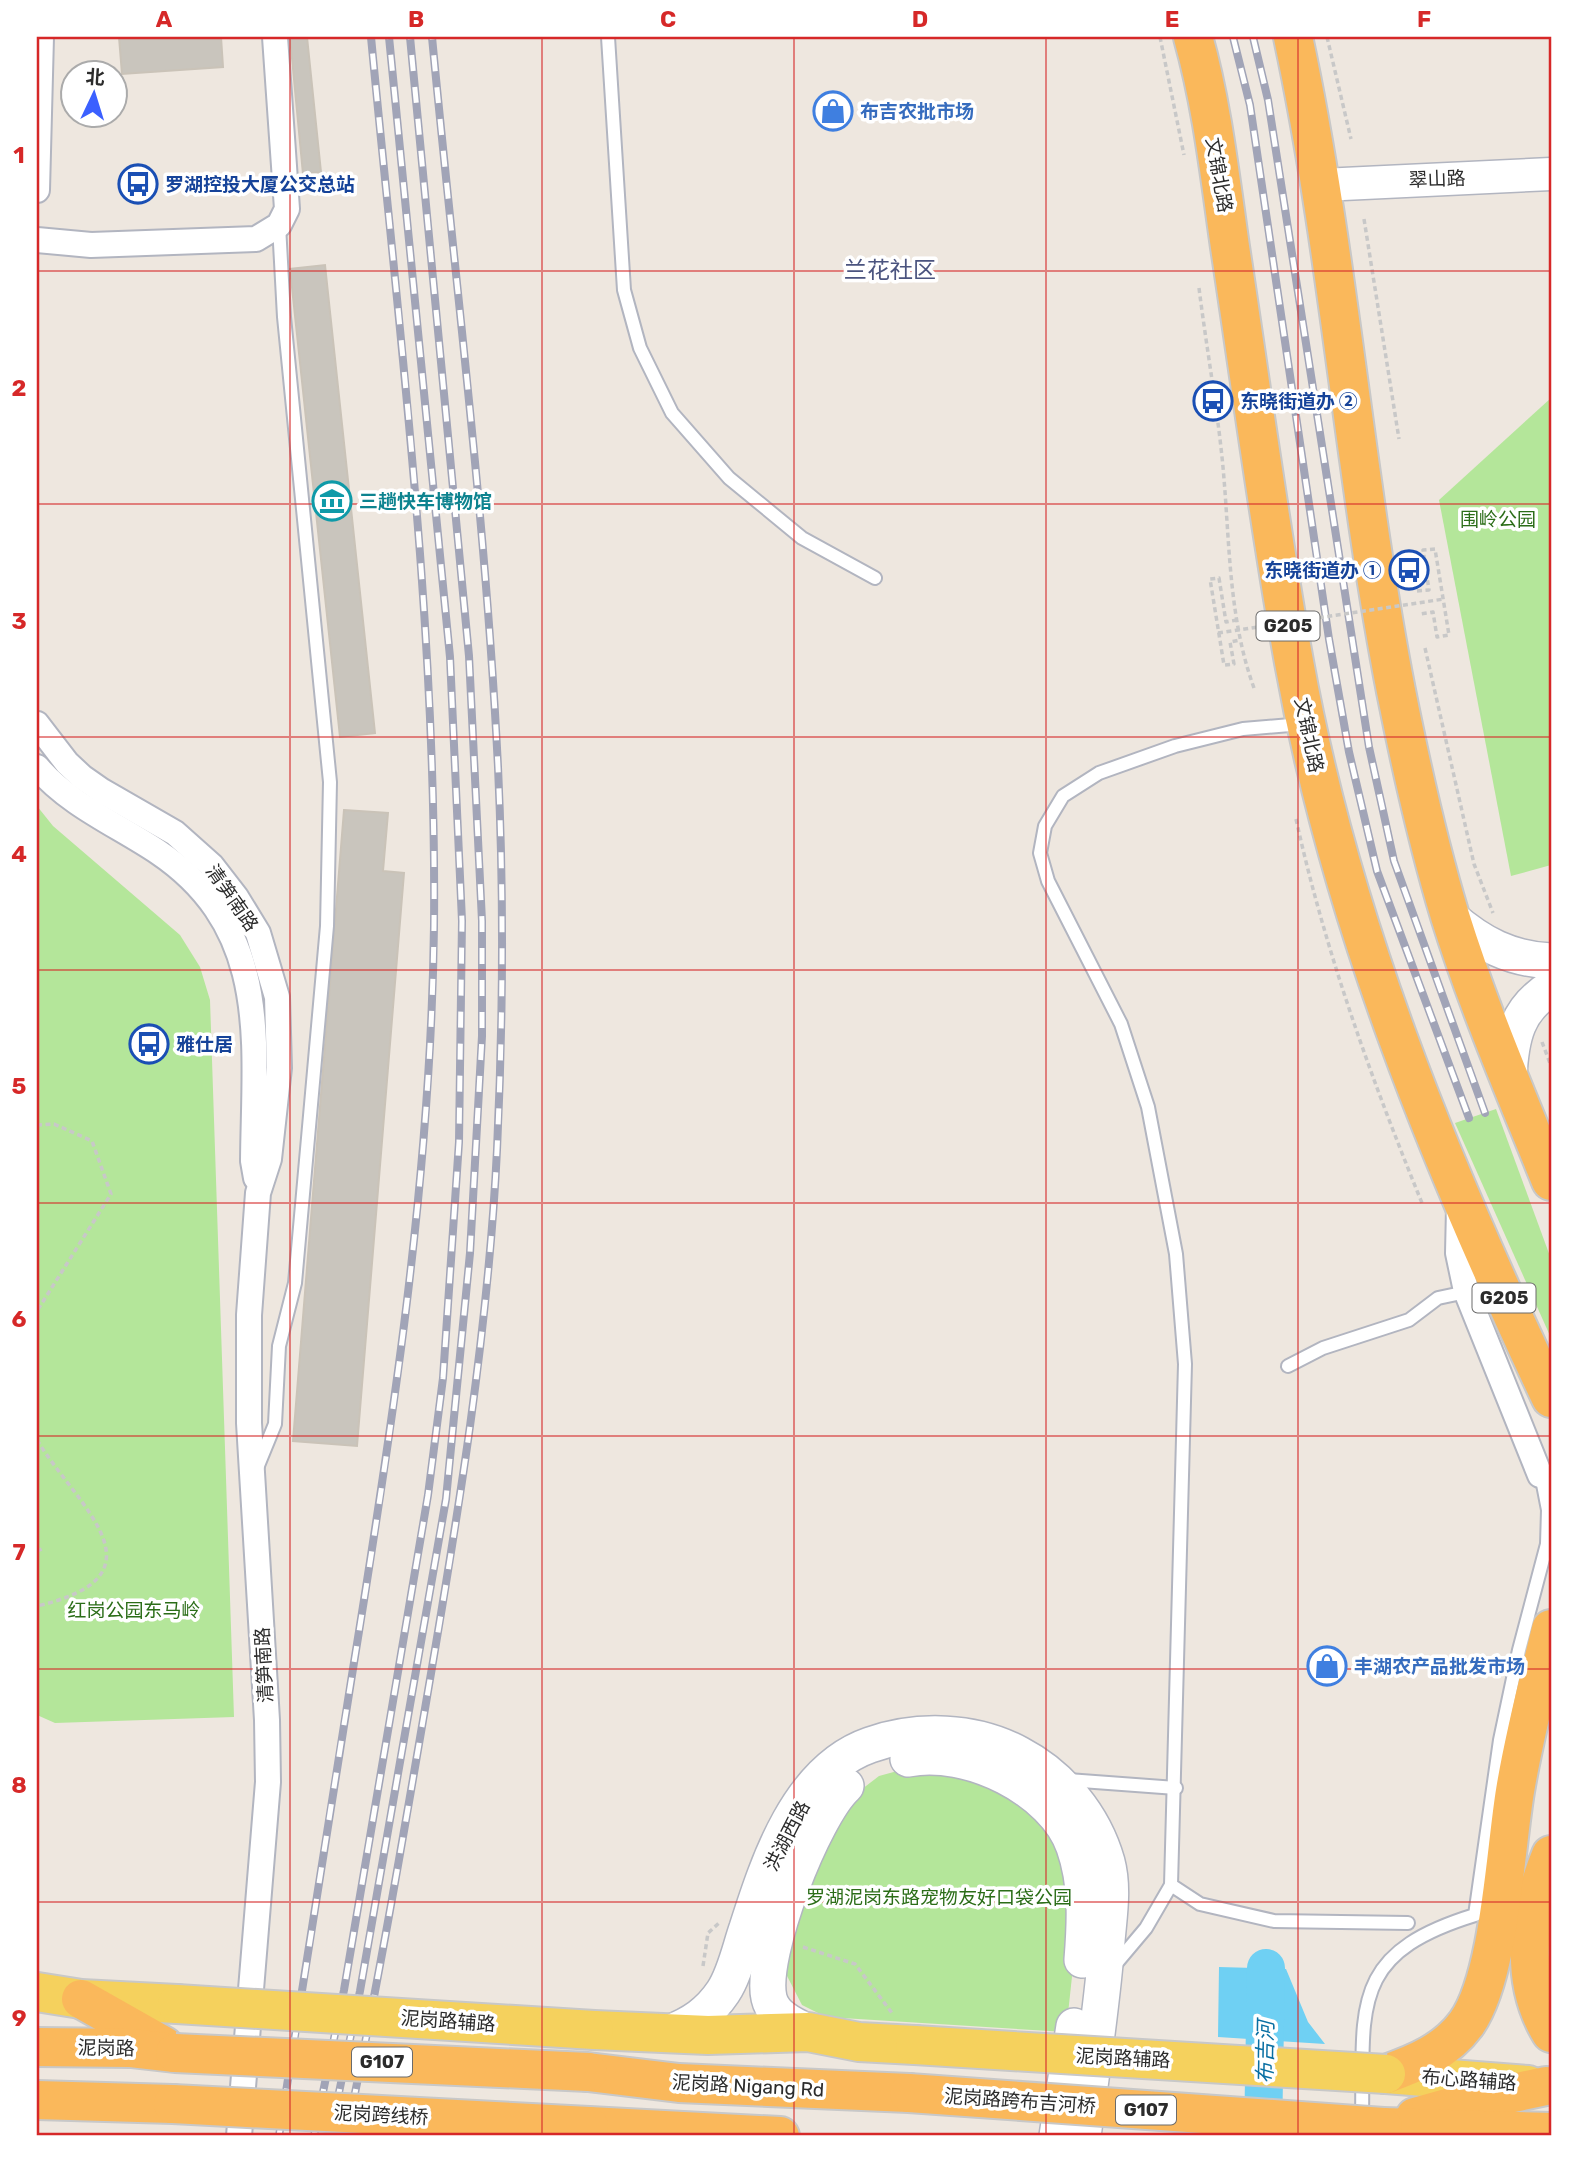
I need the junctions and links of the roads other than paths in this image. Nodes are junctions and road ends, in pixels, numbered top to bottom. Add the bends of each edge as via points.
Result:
1 (41, 37) edge
2 (275, 37) edge
3 (608, 37) edge
4 (1193, 37) edge
5 (1293, 37) edge
6 (38, 123) edge
7 (1551, 174) edge
8 (1322, 185) junction
9 (37, 190) edge
10 (279, 225) junction
11 (37, 240) edge
12 (875, 578) dead end
13 (37, 724) edge
14 (1306, 724) junction
15 (37, 766) edge
16 (1450, 917) junction
17 (1551, 961) edge
18 (1551, 988) edge
19 (1509, 1076) junction
20 (1543, 1144) edge
21 (1551, 1181) edge
22 (258, 1193) junction
23 (1483, 1289) junction
24 (1288, 1366) dead end
25 (1551, 1398) edge
26 (1545, 1473) edge
27 (253, 1478) junction
28 (1551, 1629) edge
29 (1057, 1779) junction
30 (1176, 1788) junction
31 (1551, 1855) edge
32 (1171, 1885) junction
33 (1408, 1923) dead end
34 (1104, 1976) junction
35 (37, 1992) edge
36 (81, 1998) junction
37 (37, 2030) edge
38 (808, 2032) junction
39 (669, 2033) junction
40 (1551, 2033) edge
41 (859, 2042) junction
42 (37, 2047) edge
43 (131, 2048) junction
44 (175, 2053) junction
45 (588, 2072) junction
46 (1386, 2074) junction
47 (1548, 2086) edge
48 (909, 2093) joint
49 (37, 2100) edge
50 (1372, 2132) edge
51 (1551, 2132) edge
52 (239, 2136) edge
53 (780, 2136) edge
54 (1057, 2136) edge
55 (1083, 2136) edge

1 - 6 street
2 - 10 street via 287,183 287,209
3 - 12 lane via 624,290 640,348 672,413 729,478 802,537
4 - 14 highway, 文锦北路 / G205 via 1224,203
5 - 8 highway
6 - 9 street
7 - 8 street, 翠山路
8 - 16 highway via 1351,412 1396,690
10 - 11 street via 256,239 91,246
10 - 27 lane via 330,808 327,926 295,1283 279,1346 275,1424
13 - 22 street, 清笋南路 via 82,776 191,846 225,881 258,933 277,997 280,1028 269,1159
14 - 23 highway, 文锦北路 / G205 via 1373,973 1459,1197
14 - 30 lane via 1243,729 1175,746 1099,773 1063,796 1045,826 1040,853 1048,881 1121,1024 1147,1107 1176,1254 1185,1364
15 - 22 street, 清笋南路 via 82,808 174,865 209,901 233,941 252,1001 256,1058 253,1161
16 - 17 main road via 1499,951 1516,958
16 - 19 highway
18 - 19 main road via 1533,1000 1517,1023
19 - 20 highway
20 - 21 highway
22 - 27 street, 清笋南路 via 247,1366
23 - 24 lane via 1438,1298 1409,1320 1323,1348
23 - 25 highway, 文锦北路 / G205
23 - 26 street
26 - 50 lane via 1547,1544 1500,1740 1475,1915 1444,1925 1394,1953 1369,1991 1363,2046
27 - 52 street, 清笋南路 via 268,1782
28 - 46 highway via 1516,1787 1491,1962 1481,1997 1466,2024 1440,2049
29 - 30 lane
29 - 34 main road, 洪湖西路 via 1094,1832 1107,1862 1111,1890
29 - 39 main road, 洪湖西路 via 1003,1745 962,1735 892,1739 839,1761 815,1783 793,1816 757,1895 724,1990 692,2024
30 - 32 lane
31 - 40 highway via 1535,1895 1531,1934 1537,2011
32 - 33 lane via 1200,1904 1274,1921
32 - 34 lane via 1146,1928
34 - 55 main road, 洪湖西路
35 - 36 main road, 泥岗路辅路
36 - 39 main road, 泥岗路辅路, bridge
36 - 44 highway
37 - 43 highway
38 - 39 main road, 泥岗路辅路
38 - 41 main road, 泥岗路辅路
38 - 54 main road, 洪湖西路 via 778,2013 769,1998 769,1979 792,1887 818,1823 834,1797 880,1764 915,1757 952,1759 988,1768 1026,1787 1054,1814 1073,1844 1081,1874 1085,1903 1081,1975
41 - 45 main road, 泥岗路辅路 via 674,2057
41 - 46 main road, 泥岗路辅路, bridge
42 - 43 highway, 泥岗路 / G107
43 - 44 highway, 泥岗路 / G107
44 - 45 highway, G107, bridge
45 - 48 highway, 泥岗路 Nigang Rd / G107 via 679,2083
46 - 47 main road, 布心路辅路
47 - 50 highway via 1461,2104
48 - 50 highway, 泥岗路跨布吉河桥 / G107, bridge
49 - 53 highway, 泥岗跨线桥, bridge
50 - 51 highway, G107

